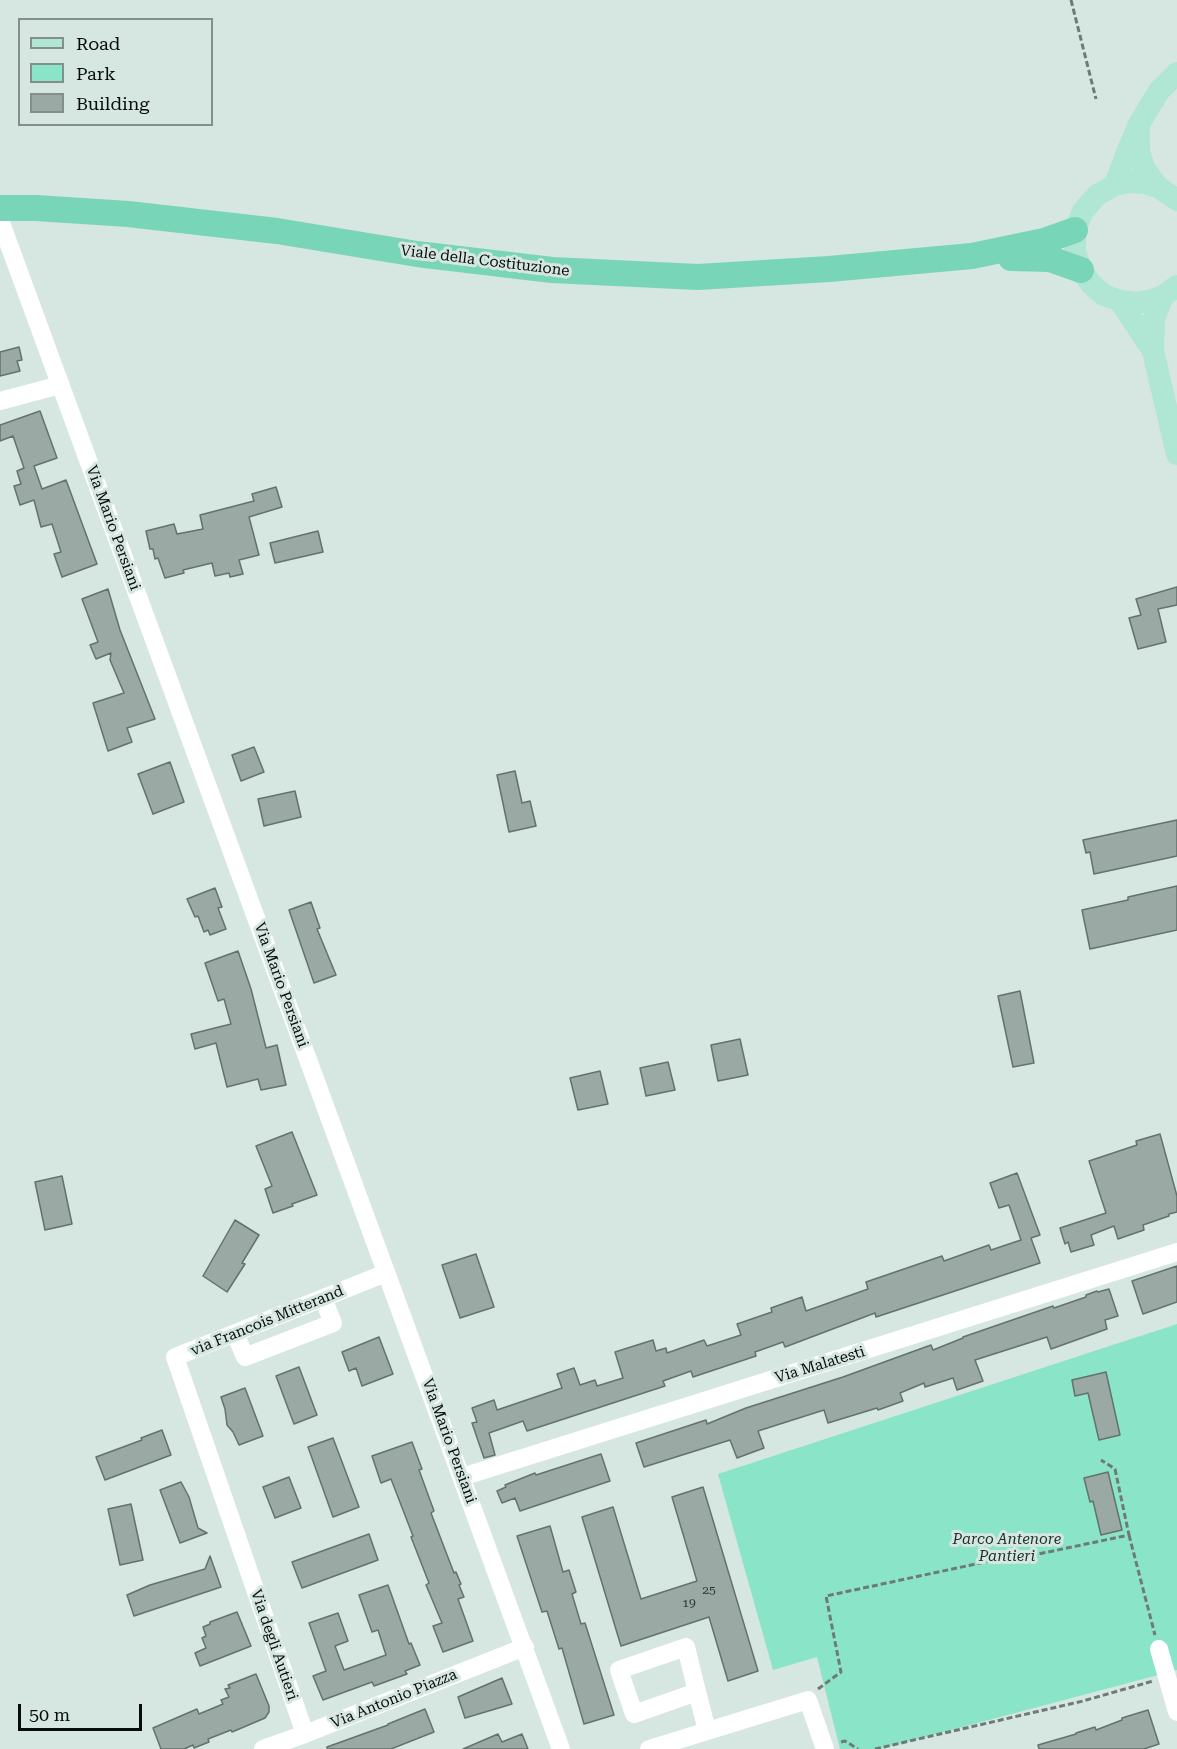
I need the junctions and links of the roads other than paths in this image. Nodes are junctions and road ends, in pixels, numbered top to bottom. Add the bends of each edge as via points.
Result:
1 (1177, 73) edge
2 (1139, 124) junction
3 (1115, 185) junction
4 (1158, 187) junction
5 (1177, 200) edge
6 (0, 208) edge
7 (0, 220) edge
8 (1075, 230) junction
9 (972, 256) junction
10 (1081, 270) junction
11 (1170, 291) edge
12 (1120, 301) junction
13 (1153, 351) junction
14 (60, 385) junction
15 (0, 401) edge
16 (1177, 454) edge
17 (1177, 1252) edge
18 (387, 1273) junction
19 (323, 1298) junction
20 (236, 1333) junction
21 (462, 1477) junction
22 (243, 1556) joint
23 (525, 1647) junction
24 (1159, 1649) road end
25 (698, 1692) junction
26 (1177, 1712) edge
27 (707, 1730) junction
28 (305, 1734) junction
29 (263, 1749) edge
30 (561, 1749) edge
31 (650, 1749) edge
32 (825, 1749) edge

1 - 2 main road via 1158,91
2 - 3 main road
2 - 4 main road via 1139,151 1144,168
3 - 4 main road via 1137,182
3 - 8 main road via 1097,195 1083,211
4 - 5 main road
6 - 9 highway, Viale della Costituzione via 128,214 552,270 698,277
7 - 14 street, Via Mario Persiani
8 - 9 highway, Viale della Costituzione via 1044,241
8 - 10 main road via 1075,251
9 - 10 highway, Viale della Costituzione via 1050,259
10 - 12 main road via 1104,295
11 - 12 main road via 1149,301
11 - 13 main road via 1154,319
12 - 13 main road
13 - 16 main road
14 - 15 street
14 - 18 street, Via Mario Persiani
17 - 21 street, Via Malatesti
18 - 19 street, via Francois Mitterand
18 - 21 street, Via Mario Persiani
19 - 20 street, via Francois Mitterand
19 - 20 street via 333,1323 245,1357
20 - 22 street, via Francois Mitterand via 175,1357
21 - 23 street, Via Mario Persiani
22 - 28 street, Via degli Autieri
23 - 28 street, Via Antonio Piazza
23 - 30 street, Via Mario Persiani
24 - 26 street
25 - 25 street via 634,1714 619,1670 686,1647
25 - 27 street
27 - 31 street
27 - 32 street via 808,1700
28 - 29 street, Via Antonio Piazza

